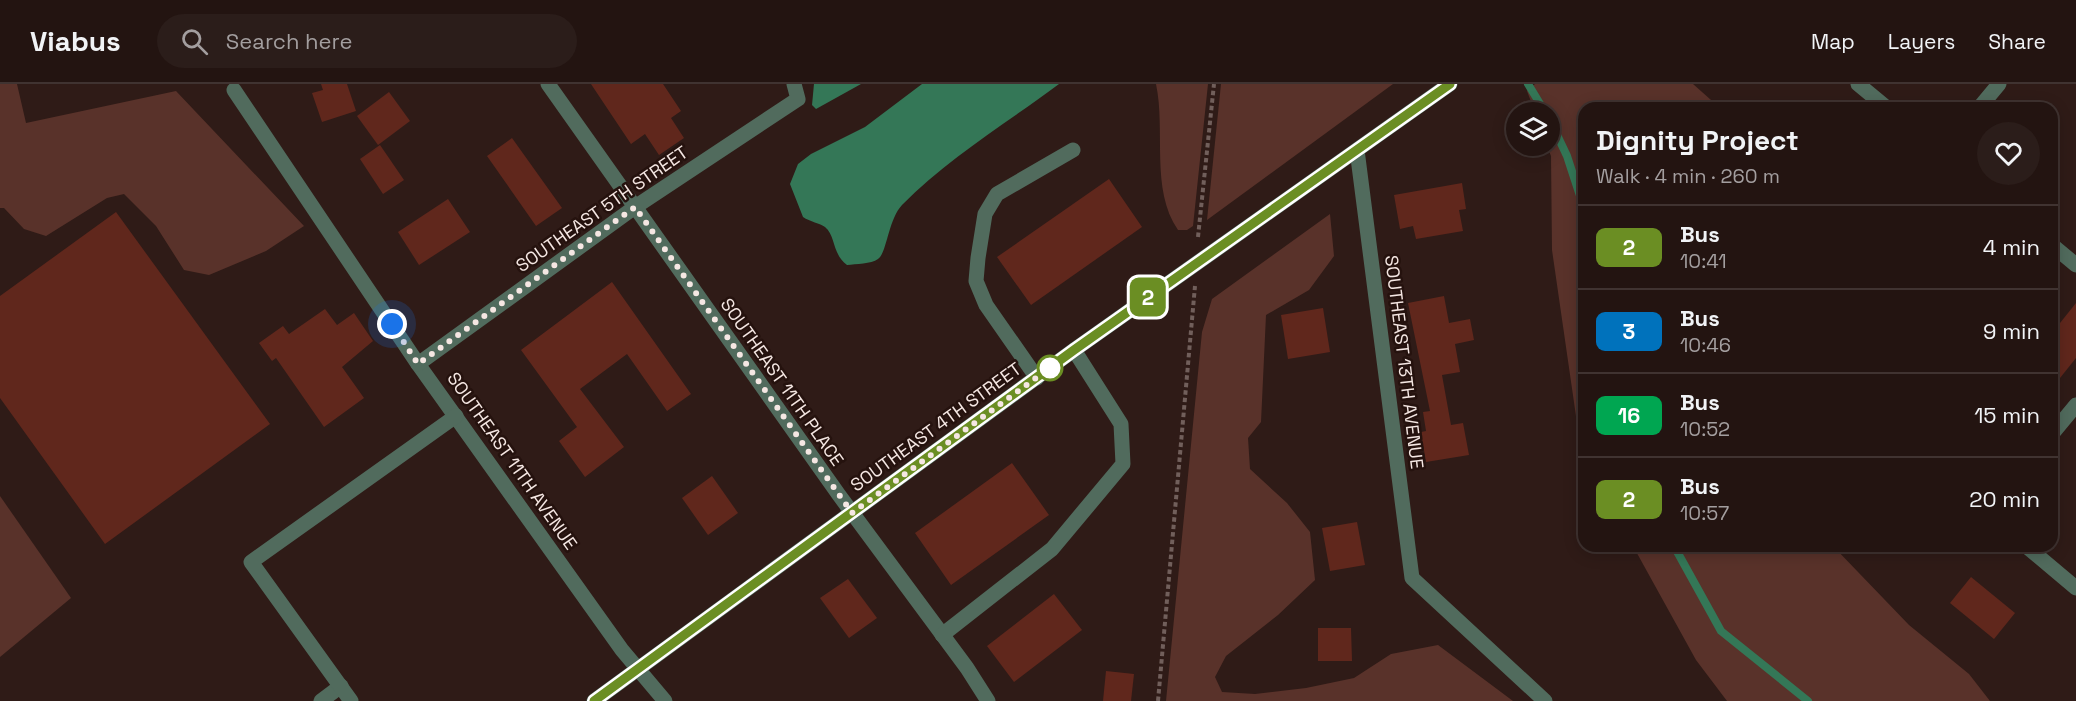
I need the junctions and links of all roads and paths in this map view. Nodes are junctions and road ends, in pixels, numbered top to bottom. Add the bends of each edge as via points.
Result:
1 (548, 84) edge
2 (794, 84) edge
3 (1214, 84) edge
4 (1450, 84) edge
5 (1858, 84) edge
6 (1999, 84) edge
7 (234, 90) dead end
8 (1880, 102) edge
9 (1984, 102) edge
10 (1073, 150) dead end
11 (1357, 150) junction
12 (635, 207) junction
13 (2058, 250) edge
14 (1197, 262) junction
15 (2076, 265) edge
16 (1074, 350) junction
17 (418, 364) junction
18 (1037, 378) junction
19 (2076, 405) edge
20 (456, 416) junction
21 (2058, 427) edge
22 (852, 513) junction
23 (2033, 552) edge
24 (2076, 588) edge
25 (942, 635) junction
26 (639, 668) junction
27 (341, 686) junction
28 (321, 701) edge
29 (351, 701) edge
30 (594, 701) edge
31 (665, 701) edge
32 (988, 701) edge
33 (1158, 701) edge
34 (1545, 701) edge

1 - 12 street, SOUTHEAST 11TH PLACE
2 - 12 street, SOUTHEAST 5TH STREET via 798,99
3 - 14 path
4 - 11 street, SOUTHEAST 4TH STREET
5 - 8 street
6 - 9 street
7 - 17 street, SOUTHEAST 11TH AVENUE
10 - 18 street via 996,194 985,214 978,258 976,282 986,304
11 - 14 street, SOUTHEAST 4TH STREET
11 - 34 street, SOUTHEAST 13TH AVENUE via 1412,578
12 - 17 street, SOUTHEAST 5TH STREET
12 - 22 street, SOUTHEAST 11TH PLACE
13 - 15 street
14 - 16 street, SOUTHEAST 4TH STREET
14 - 33 path
16 - 18 street, SOUTHEAST 4TH STREET
16 - 25 street via 1120,424 1123,464 1052,549
17 - 20 street, SOUTHEAST 11TH AVENUE
18 - 22 street, SOUTHEAST 4TH STREET
19 - 21 street
20 - 26 street, SOUTHEAST 11TH AVENUE via 622,650
20 - 27 street via 251,562
22 - 25 street, SOUTHEAST 11TH PLACE
22 - 26 street, SOUTHEAST 4TH STREET
23 - 24 street
25 - 32 street, SOUTHEAST 11TH PLACE
26 - 30 street, SOUTHEAST 4TH STREET
26 - 31 street, SOUTHEAST 11TH AVENUE
27 - 28 street
27 - 29 street

